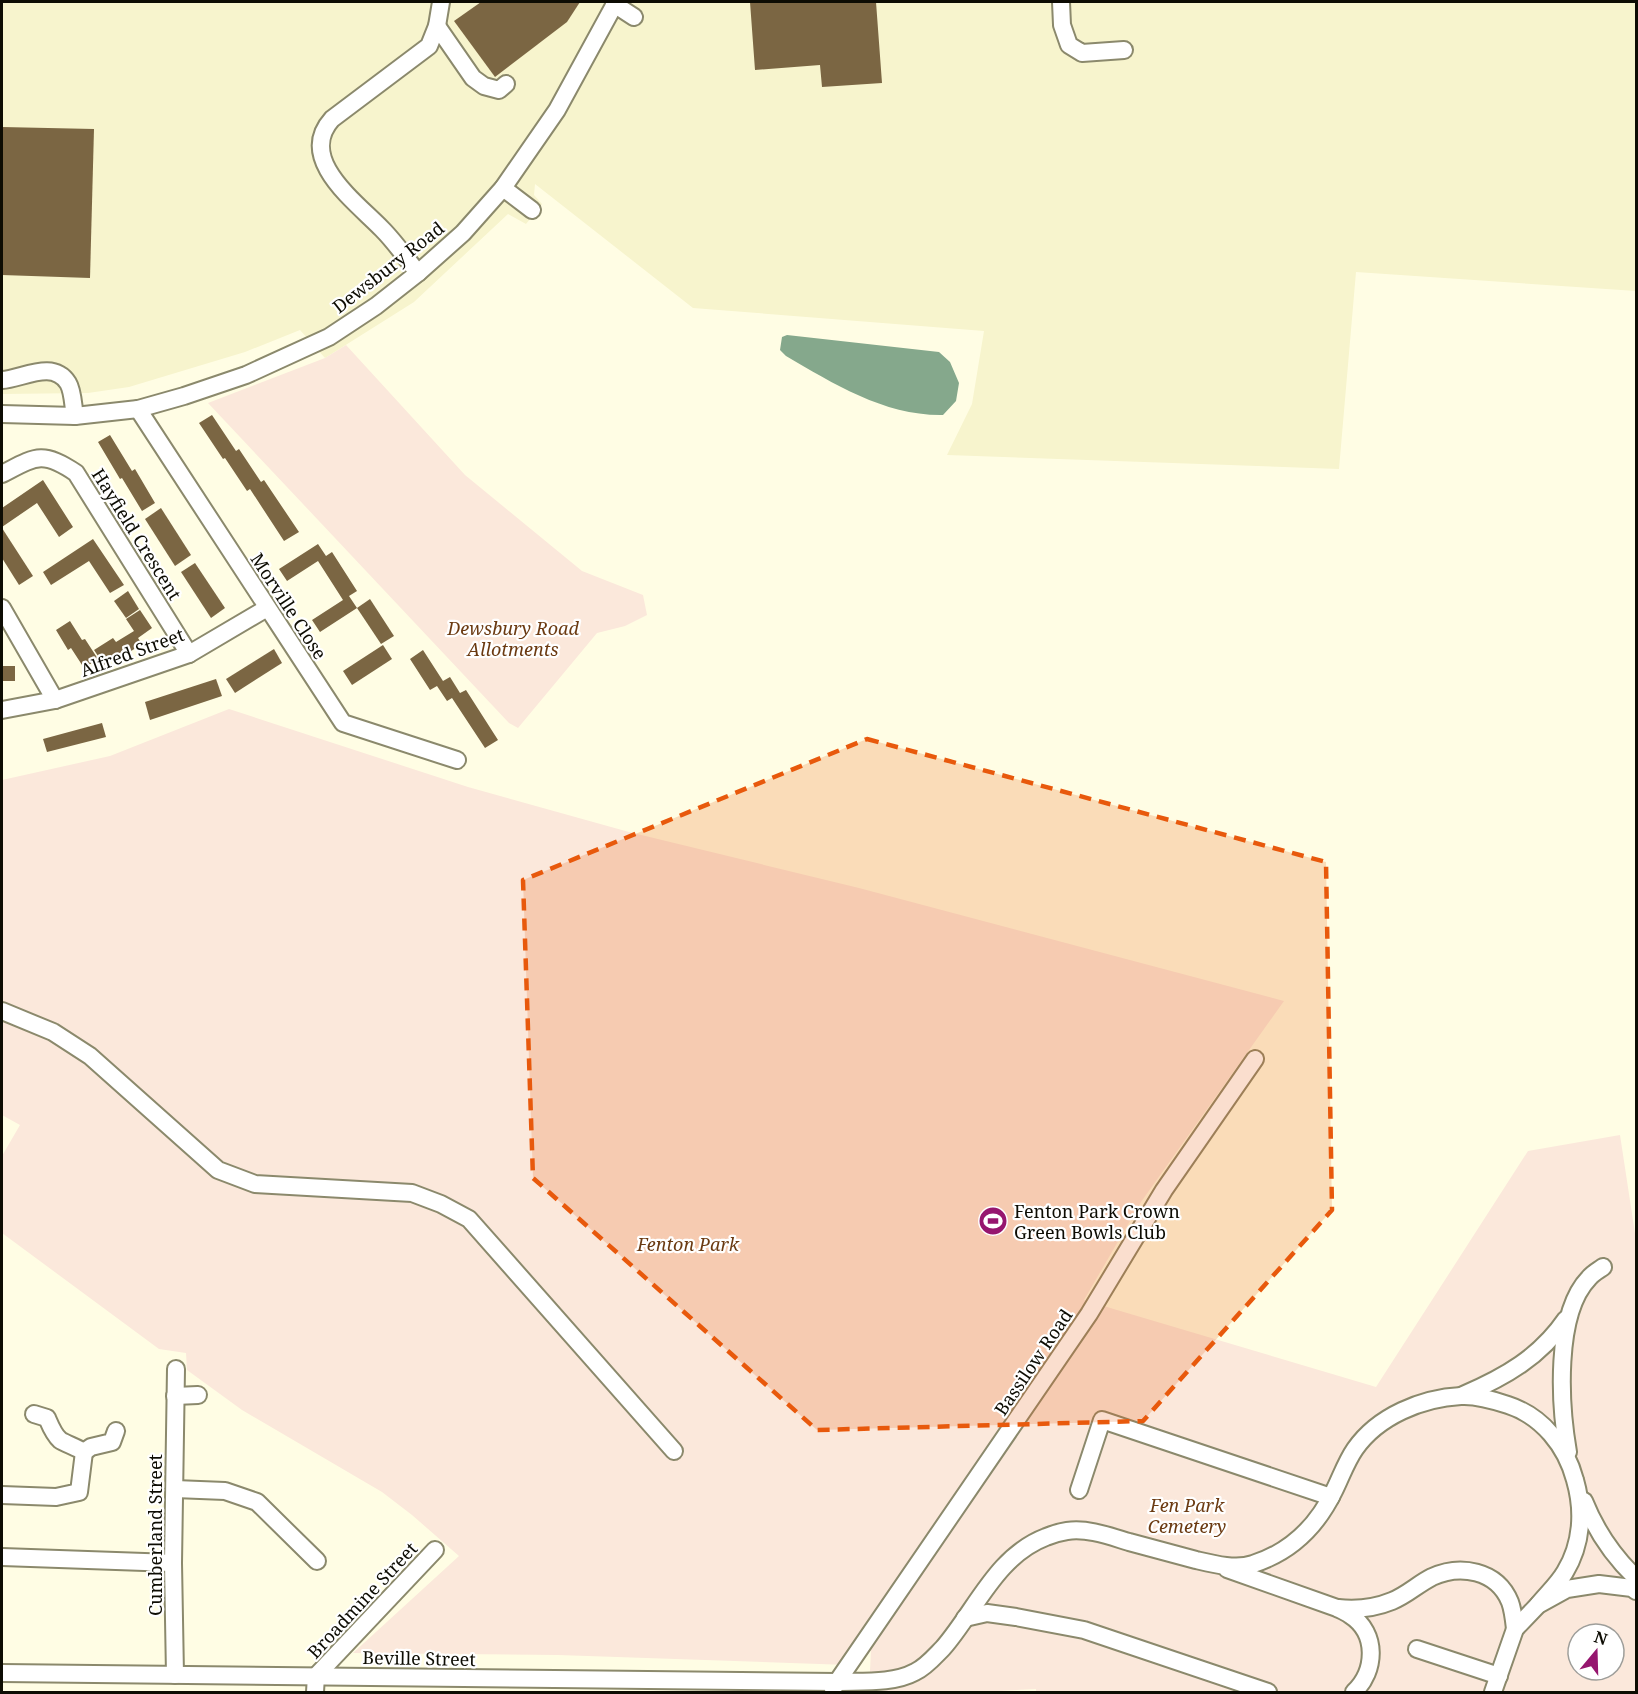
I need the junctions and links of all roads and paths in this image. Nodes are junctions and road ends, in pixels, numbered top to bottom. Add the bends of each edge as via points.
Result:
1 (441, 2) edge
2 (1061, 2) edge
3 (615, 3) edge
4 (634, 17) dead end
5 (437, 26) junction
6 (1124, 50) dead end
7 (506, 84) dead end
8 (503, 188) junction
9 (532, 210) dead end
10 (418, 273) junction
11 (2, 380) edge
12 (2, 414) edge
13 (75, 416) junction
14 (143, 416) junction
15 (2, 474) edge
16 (2, 608) edge
17 (267, 608) junction
18 (189, 654) junction
19 (55, 700) junction
20 (2, 710) edge
21 (458, 760) dead end
22 (2, 1011) edge
23 (1255, 1059) dead end
24 (1603, 1267) dead end
25 (1571, 1312) junction
26 (176, 1369) dead end
27 (198, 1395) dead end
28 (1462, 1395) junction
29 (176, 1396) junction
30 (34, 1414) dead end
31 (116, 1431) dead end
32 (674, 1451) dead end
33 (84, 1452) junction
34 (1570, 1462) junction
35 (1576, 1483) junction
36 (175, 1489) junction
37 (1079, 1490) dead end
38 (2, 1495) edge
39 (1331, 1497) junction
40 (435, 1550) dead end
41 (2, 1557) edge
42 (317, 1561) dead end
43 (173, 1563) junction
44 (1218, 1566) junction
45 (1636, 1578) edge
46 (1636, 1590) edge
47 (1538, 1605) junction
48 (1337, 1608) junction
49 (965, 1618) junction
50 (1515, 1629) junction
51 (1418, 1649) dead end
52 (2, 1673) edge
53 (175, 1675) junction
54 (316, 1684) edge
55 (1495, 1686) edge
56 (750, 1687) edge
57 (834, 1687) edge
58 (1268, 1692) edge
59 (1354, 1692) edge

1 - 5 street
2 - 6 street via 1062,25 1069,45 1082,53
3 - 4 street
3 - 8 street, Dewsbury Road via 557,110
5 - 7 street via 473,78 499,90
5 - 10 street via 429,46 332,119 321,145 325,165 348,197 389,237
8 - 9 street
8 - 10 street, Dewsbury Road via 463,233
10 - 14 street, Dewsbury Road via 329,337
11 - 13 street via 49,371 59,374 69,384
12 - 13 street, Dewsbury Road
13 - 14 street, Dewsbury Road
14 - 17 street, Morville Close
15 - 18 street, Hayfield Crescent via 32,459 45,458 76,473
16 - 19 street
17 - 18 street, Alfred Street
17 - 21 street, Morville Close via 343,723
18 - 19 street, Alfred Street
19 - 20 street, Alfred Street
22 - 32 street via 53,1032 90,1056 218,1170 255,1184 412,1193 469,1219
23 - 57 street, Bassilow Road via 1164,1190 1083,1324
24 - 25 street via 1589,1277
25 - 28 street via 1555,1336 1518,1368
25 - 34 street via 1563,1347 1562,1384 1563,1425
26 - 29 street, Cumberland Street
27 - 29 street
28 - 34 street via 1520,1408 1542,1424
28 - 39 street via 1404,1409 1377,1426 1356,1447
29 - 36 street, Cumberland Street
30 - 33 street via 47,1418 61,1441
31 - 33 street via 112,1442
33 - 38 street via 79,1492 56,1497
34 - 35 street
35 - 45 street via 1605,1542
35 - 47 street via 1581,1508 1574,1554 1564,1574
36 - 42 street via 225,1491 257,1502
36 - 43 street, Cumberland Street
37 - 39 street via 1102,1420
39 - 44 street via 1303,1536 1276,1554 1251,1565
40 - 54 street, Broadmine Street
41 - 43 street
43 - 53 street, Cumberland Street
44 - 48 street
44 - 49 street, Beville Street via 1092,1531 1067,1531 1034,1542 1014,1556
46 - 47 street via 1599,1584 1567,1589
47 - 50 street
48 - 50 street via 1376,1606 1432,1577 1453,1570 1470,1570 1487,1575 1502,1588 1510,1602
48 - 59 street via 1362,1626 1369,1641 1369,1671
49 - 57 street, Beville Street via 932,1660 915,1672 895,1679
49 - 58 street via 987,1613 1084,1630
50 - 55 street
51 - 55 street
52 - 53 street, Beville Street
53 - 54 street, Beville Street
54 - 56 street, Beville Street
56 - 57 street, Beville Street

